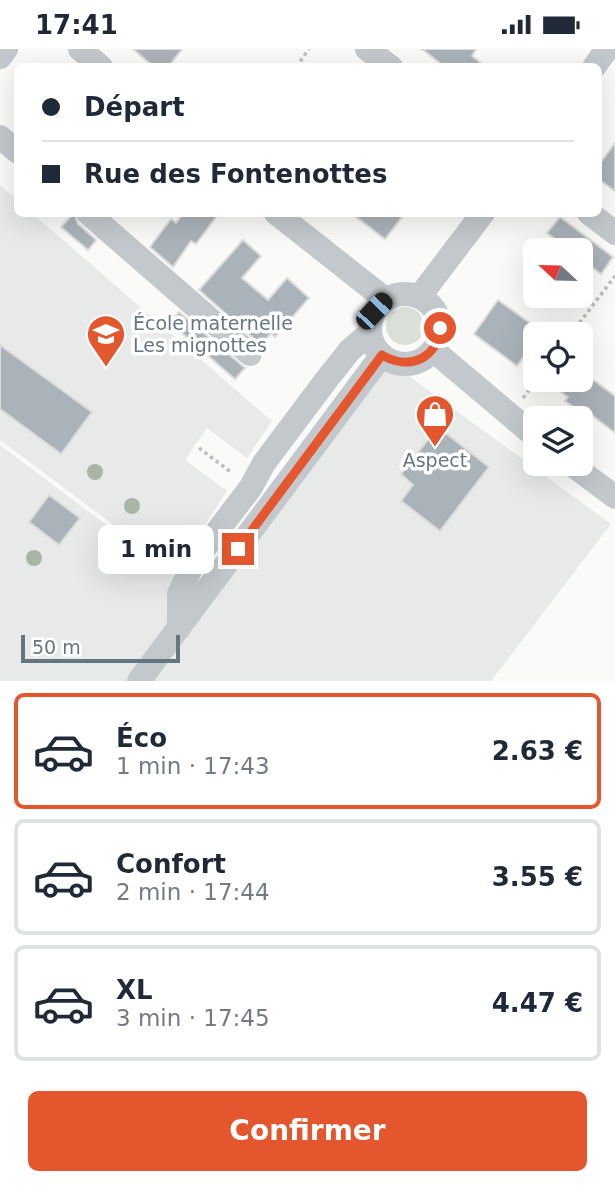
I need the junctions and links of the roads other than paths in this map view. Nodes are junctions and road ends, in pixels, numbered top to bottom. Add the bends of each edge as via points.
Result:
1 (6, 49) edge
2 (80, 49) edge
3 (368, 49) edge
4 (0, 57) edge
5 (96, 63) edge
6 (386, 63) edge
7 (0, 137) edge
8 (14, 149) edge
9 (93, 217) edge
10 (281, 217) edge
11 (480, 217) edge
12 (594, 217) edge
13 (615, 233) edge
14 (420, 296) junction
15 (385, 299) junction
16 (370, 333) junction
17 (433, 350) junction
18 (250, 354) dead end
19 (382, 355) junction
20 (523, 426) edge
21 (588, 476) edge
22 (253, 484) junction
23 (615, 496) edge
24 (268, 508) junction
25 (179, 628) junction
26 (139, 681) edge

1 - 4 street
2 - 5 street
3 - 6 street
7 - 8 street
9 - 18 street
10 - 15 street
11 - 14 street
12 - 13 street
14 - 15 street via 397,294
14 - 17 street via 439,318 439,339
15 - 16 street via 374,311
16 - 19 street
16 - 22 street via 327,379
17 - 19 street via 413,363
17 - 20 street
19 - 24 street
21 - 23 street
22 - 24 street
22 - 25 street via 194,562 178,594
24 - 25 street
25 - 26 street

